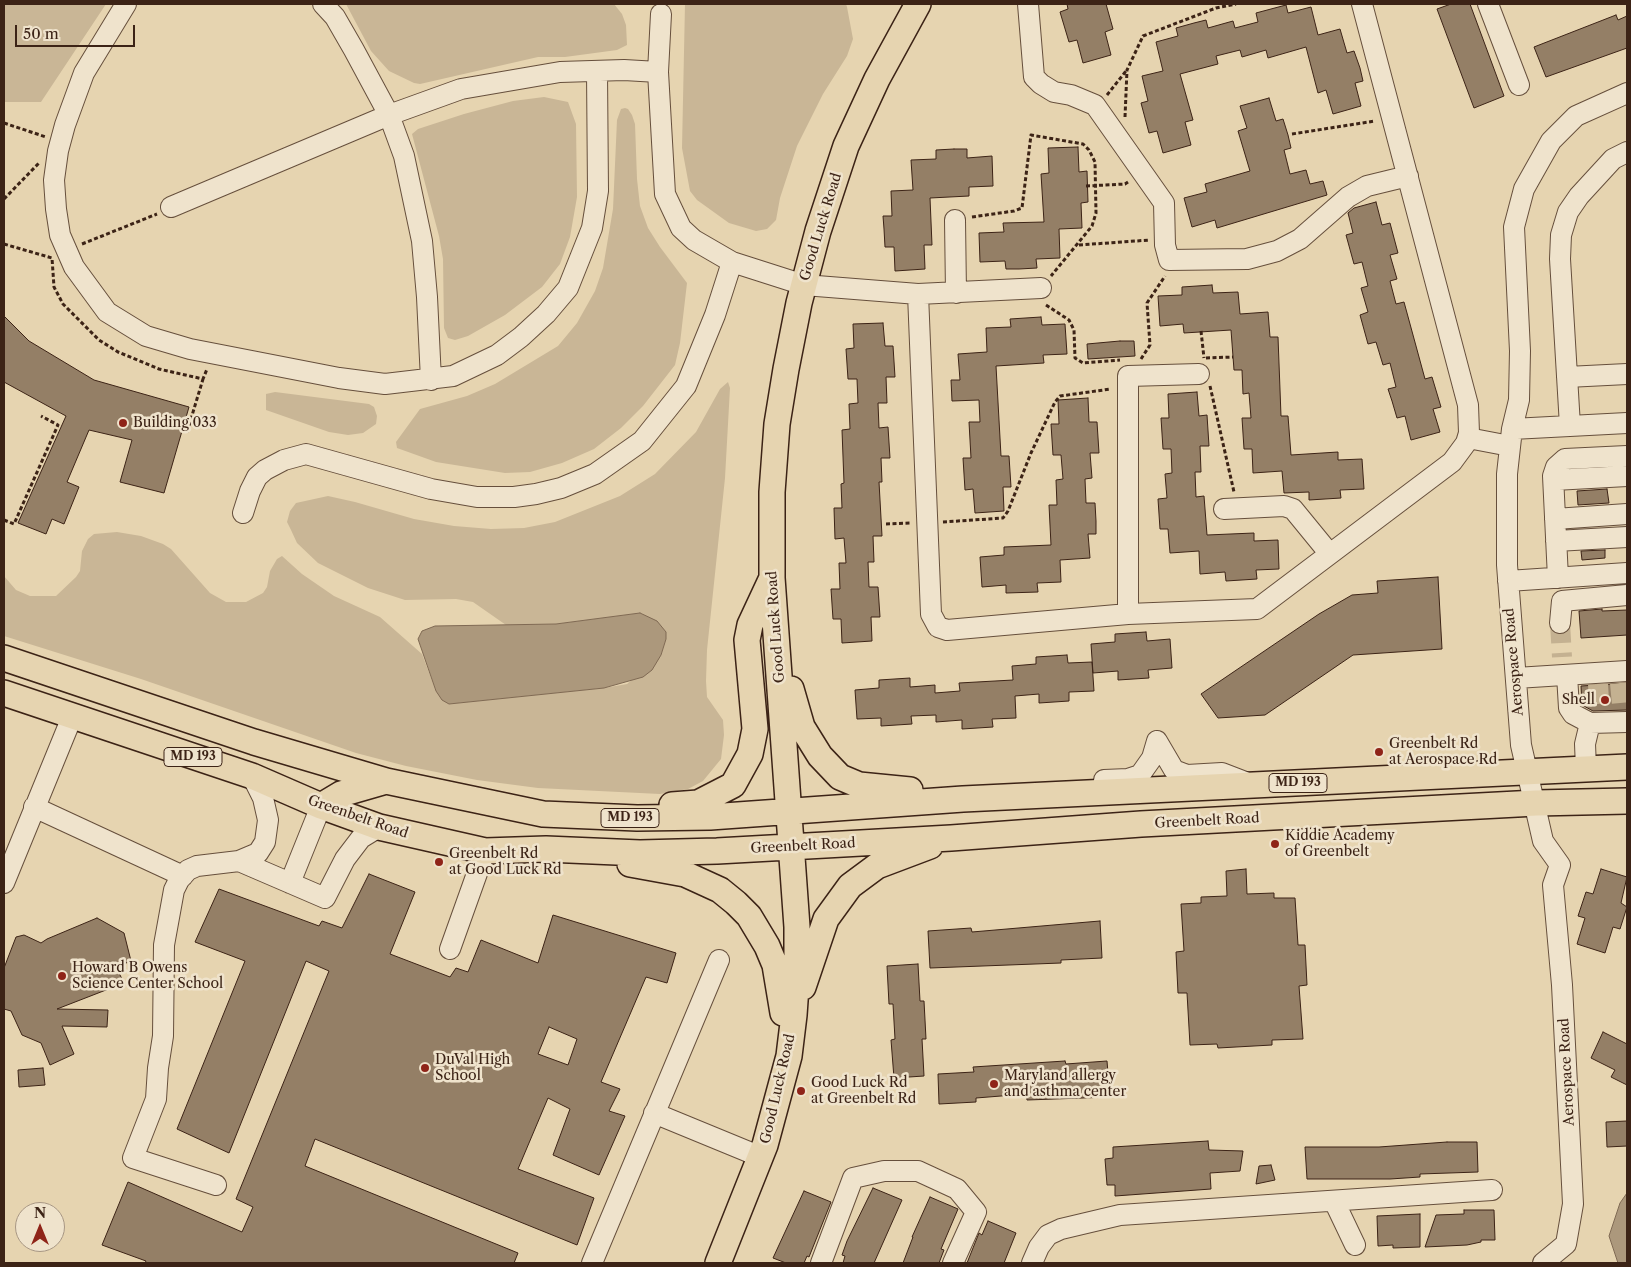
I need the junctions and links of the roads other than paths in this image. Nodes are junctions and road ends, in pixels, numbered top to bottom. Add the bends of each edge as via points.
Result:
1 (126, 4) edge
2 (323, 4) edge
3 (918, 4) edge
4 (1028, 4) edge
5 (1362, 4) edge
6 (1488, 4) edge
7 (660, 14) dead end
8 (597, 72) junction
9 (658, 72) junction
10 (1519, 85) dead end
11 (1627, 93) edge
12 (389, 115) junction
13 (1627, 152) edge
14 (1408, 176) junction
15 (171, 207) road end
16 (955, 220) road end
17 (732, 262) junction
18 (804, 286) junction
19 (1041, 288) road end
20 (956, 293) junction
21 (918, 294) junction
22 (1204, 370) road end
23 (1627, 374) edge
24 (1567, 377) junction
25 (430, 380) junction
26 (1627, 423) edge
27 (1570, 426) junction
28 (1511, 437) junction
29 (1468, 438) junction
30 (1627, 456) edge
31 (1627, 465) edge
32 (1627, 476) edge
33 (1555, 480) junction
34 (1627, 489) edge
35 (1231, 508) road end
36 (243, 513) dead end
37 (1627, 514) edge
38 (1627, 525) edge
39 (1556, 536) junction
40 (1627, 537) edge
41 (1627, 550) edge
42 (1329, 553) junction
43 (1627, 574) edge
44 (772, 578) junction
45 (1558, 578) junction
46 (1508, 582) junction
47 (1627, 595) edge
48 (1128, 614) junction
49 (1560, 623) tunnel mouth
50 (776, 637) junction
51 (4, 658) edge
52 (1564, 669) junction
53 (1622, 675) edge
54 (1516, 678) junction
55 (4, 693) edge
56 (72, 717) junction
57 (1625, 720) edge
58 (1596, 721) junction
59 (1627, 767) edge
60 (1586, 768) junction
61 (1526, 771) junction
62 (252, 776) junction
63 (386, 781) junction
64 (1255, 785) junction
65 (1070, 794) junction
66 (471, 800) junction
67 (1627, 801) edge
68 (1536, 803) junction
69 (321, 806) junction
70 (34, 808) junction
71 (789, 810) junction
72 (379, 827) junction
73 (951, 838) junction
74 (792, 845) junction
75 (546, 849) junction
76 (485, 851) junction
77 (240, 861) junction
78 (182, 876) junction
79 (4, 883) edge
80 (290, 883) junction
81 (450, 949) dead end
82 (719, 960) dead end
83 (794, 1015) junction
84 (789, 1056) junction
85 (654, 1113) junction
86 (761, 1157) junction
87 (216, 1185) dead end
88 (1492, 1190) dead end
89 (1334, 1201) junction
90 (1355, 1245) dead end
91 (592, 1263) edge
92 (718, 1263) edge
93 (821, 1263) edge
94 (953, 1263) edge
95 (1032, 1263) edge
96 (1543, 1263) edge

1 - 25 street via 84,73 61,142 54,180 59,254 74,267 107,312 146,336 190,349 340,378 385,384
2 - 12 street via 335,17
3 - 18 main road, Good Luck Road via 846,146
4 - 14 street via 1034,77 1054,92 1095,105 1164,203 1169,260 1247,259 1277,252 1300,239 1348,197 1367,186
5 - 14 street
6 - 10 street
7 - 9 street
8 - 9 street
8 - 12 street via 560,72 461,89
8 - 25 street via 598,191 592,228 568,288 546,314 497,355 453,376
9 - 17 street via 662,172 671,211 681,228 694,240
11 - 28 street, Aerospace Road via 1576,116 1551,141 1524,189 1514,227 1520,352 1519,400
12 - 15 street
12 - 25 street via 404,156 422,241
13 - 24 street via 1613,160 1579,196 1568,212 1561,235
14 - 29 street via 1468,405
16 - 20 street
17 - 18 street
17 - 36 street via 686,386 642,441 595,474 536,494 477,497 430,489 306,454 265,470 250,491
18 - 21 street
18 - 44 main road, Good Luck Road via 777,424 772,492
19 - 20 street
20 - 21 street
21 - 48 street via 931,614 938,627 947,630
22 - 48 street via 1128,376
23 - 24 street
24 - 27 street
26 - 27 street
27 - 28 street
28 - 29 street
28 - 46 street, Aerospace Road via 1507,474
29 - 42 street via 1452,462
30 - 33 street via 1565,459
31 - 33 street
32 - 33 street
33 - 34 street
33 - 39 street
35 - 42 street via 1284,506 1292,509
37 - 39 street
38 - 39 street
39 - 40 street
39 - 41 street
39 - 45 street
42 - 48 street via 1256,608
43 - 45 street
44 - 50 main road, Good Luck Road
44 - 66 main road via 750,625 748,640 755,729 750,754 733,785 698,803 654,806
45 - 46 street
46 - 54 street, Aerospace Road
47 - 49 street via 1562,601
50 - 65 main road via 802,727 820,756 840,777 860,785 903,790
50 - 71 main road, Good Luck Road
51 - 63 main road, MD 193 via 254,742
52 - 53 street via 1598,678
52 - 54 street
52 - 58 street via 1569,708 1573,714
54 - 61 street, Aerospace Road
55 - 56 main road, Greenbelt Road / MD 193
56 - 62 main road, Greenbelt Road / MD 193
56 - 70 street
57 - 58 street
58 - 60 street via 1585,744
59 - 60 main road, MD 193
60 - 61 main road, MD 193
61 - 64 main road, MD 193
61 - 68 street, Aerospace Road
62 - 69 main road, Greenbelt Road / MD 193
62 - 77 street via 266,808 268,829 258,853
63 - 66 main road, MD 193
63 - 69 main road via 341,794
64 - 65 main road, MD 193
64 - 65 street via 1222,773 1186,775 1174,770 1157,741 1152,758 1140,775 1100,781
65 - 71 main road, MD 193
66 - 71 main road, MD 193 via 543,814 637,818 710,817
67 - 68 main road, Greenbelt Road / MD 193
68 - 73 main road, Greenbelt Road / MD 193 via 1141,824
68 - 96 street, Aerospace Road via 1543,841 1560,865 1553,885 1574,1204 1566,1244
69 - 72 main road, Greenbelt Road / MD 193
69 - 80 street
70 - 78 street
70 - 79 street
71 - 74 main road, Good Luck Road
72 - 76 main road, Greenbelt Road / MD 193
72 - 80 street via 361,838 345,859 325,898
73 - 74 main road, Greenbelt Road / MD 193
73 - 83 main road via 877,866 850,886 826,919
74 - 75 main road, Greenbelt Road / MD 193 via 640,853
74 - 83 main road, Good Luck Road via 797,945
75 - 76 main road, Greenbelt Road / MD 193
75 - 84 main road via 685,874 720,890 736,903 748,916 775,964
76 - 81 street
77 - 78 street via 197,866
77 - 80 street
78 - 87 street via 174,890 164,945 163,1036 156,1099 133,1158
82 - 85 street
83 - 84 main road, Good Luck Road
84 - 86 main road, Good Luck Road
85 - 86 street
85 - 91 street
86 - 92 main road, Good Luck Road
88 - 89 street
89 - 90 street
89 - 95 street via 1120,1215 1048,1235
93 - 94 street via 854,1178 884,1171 918,1171 956,1189 976,1212

